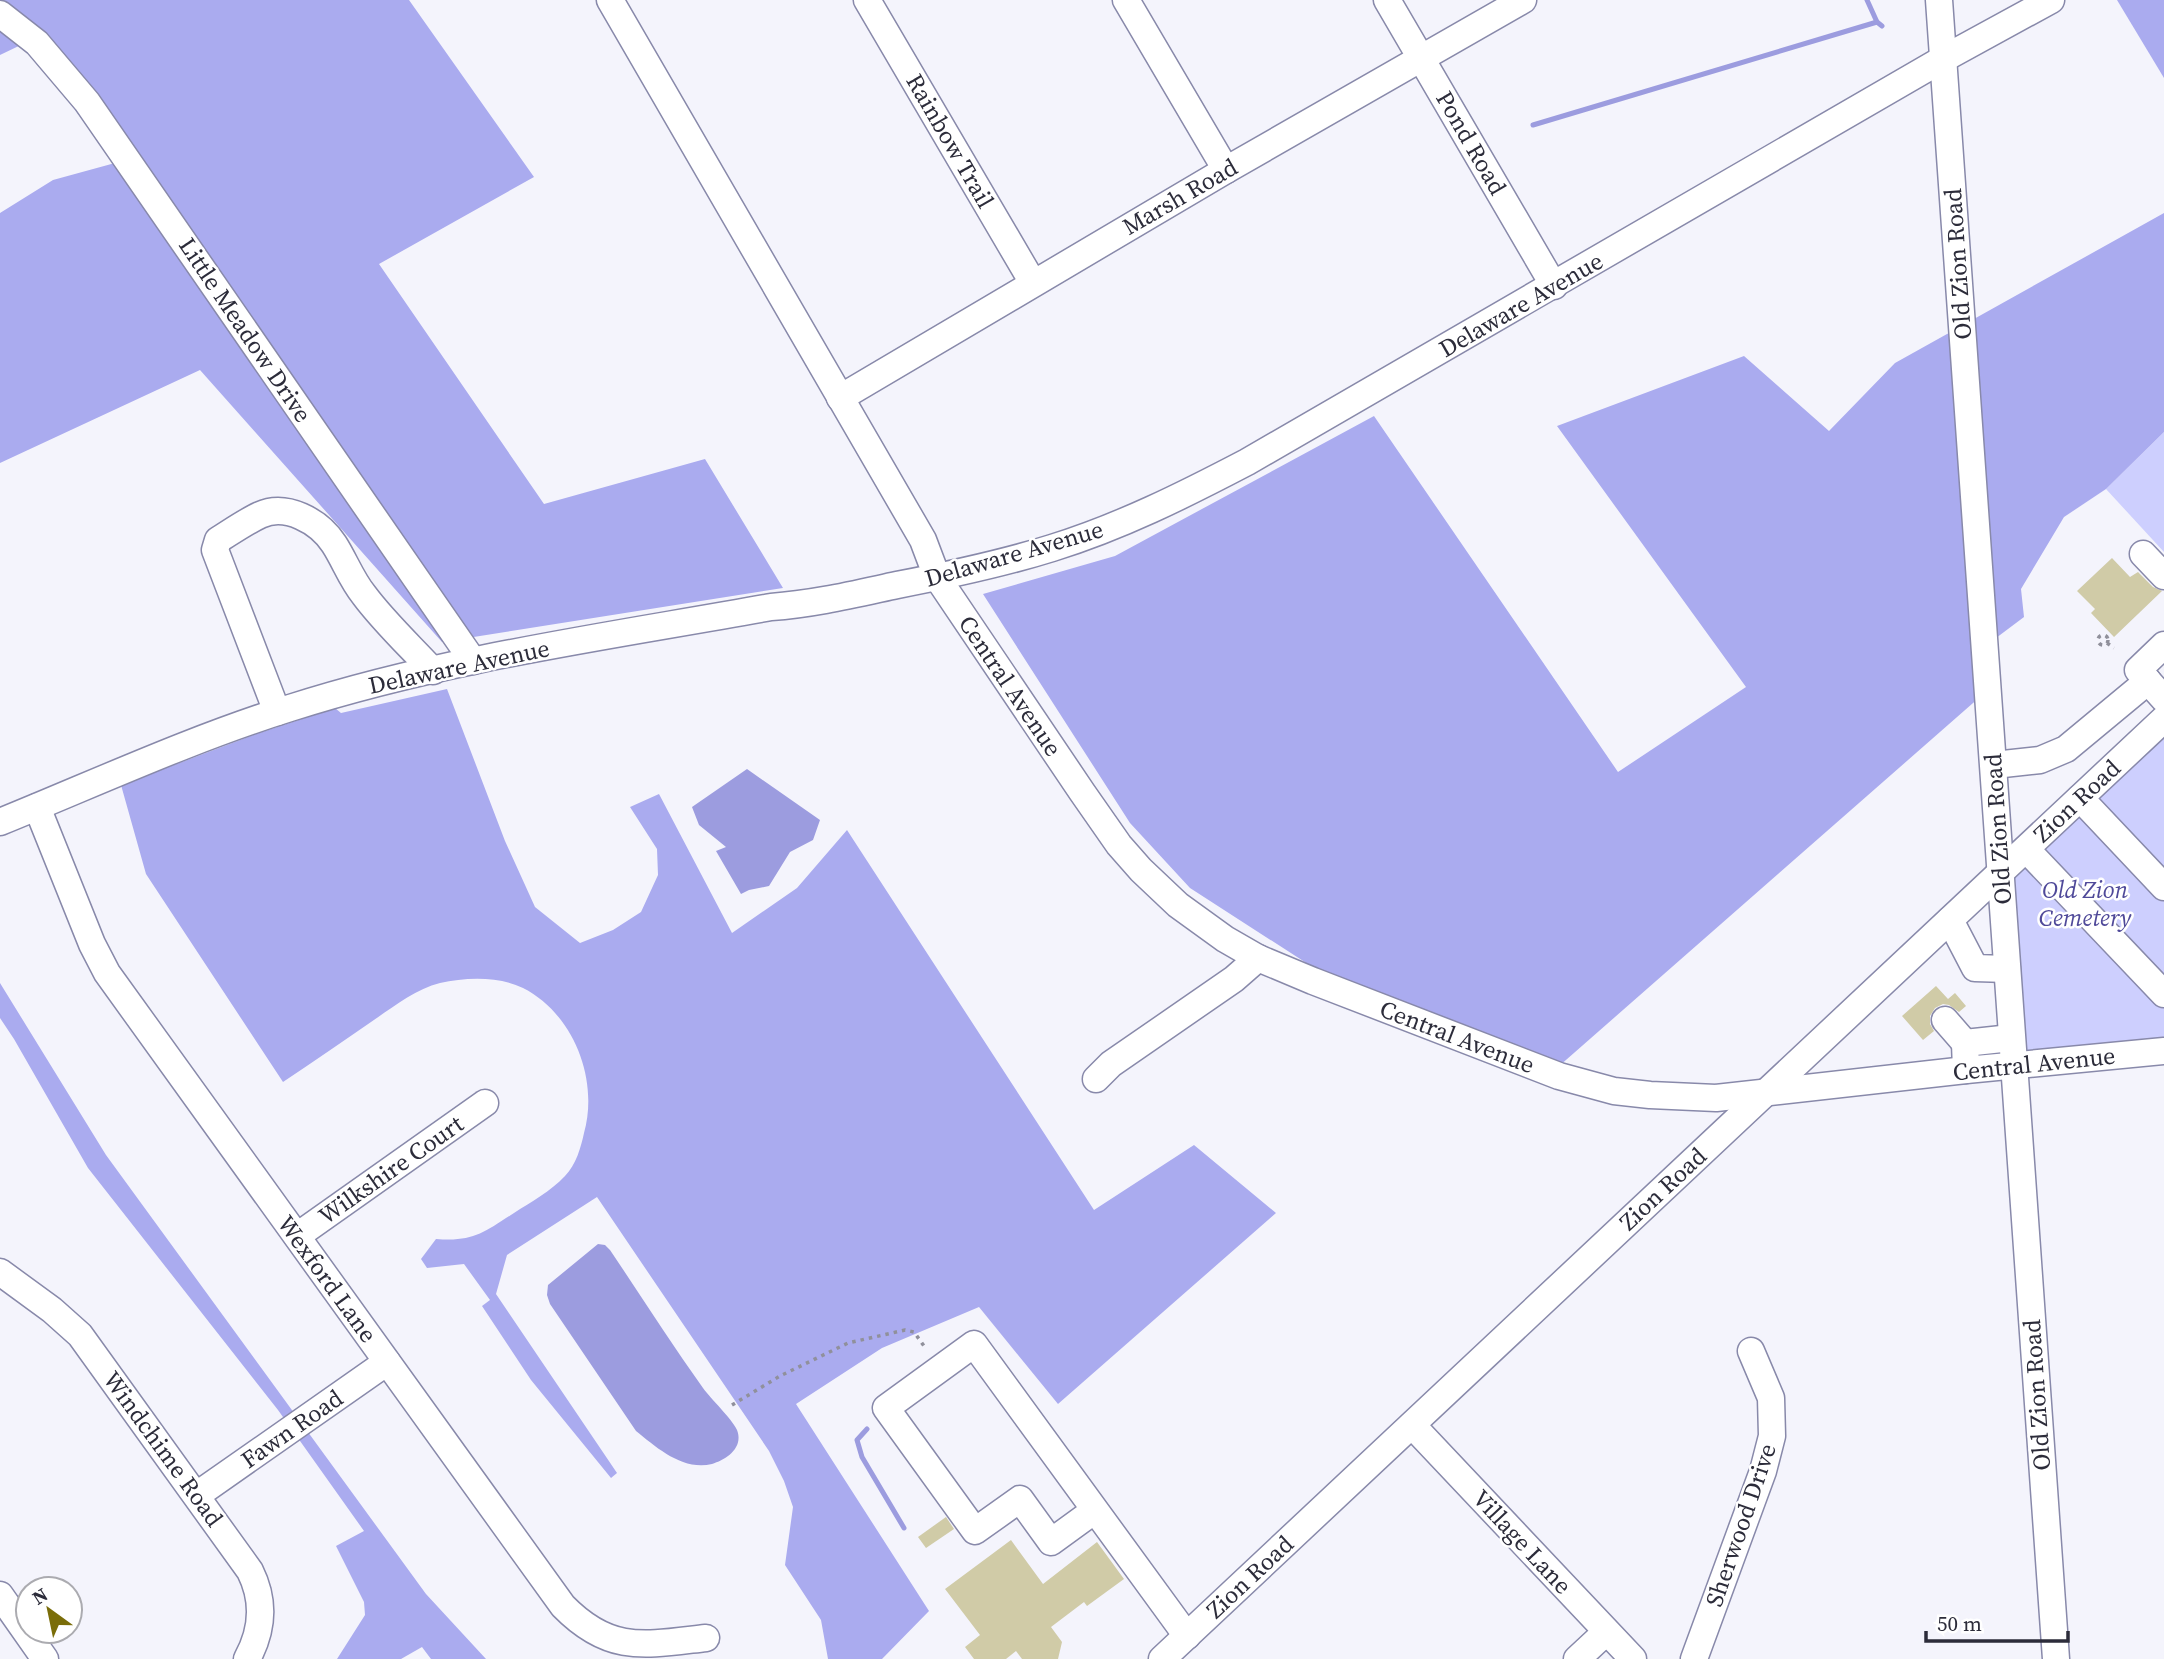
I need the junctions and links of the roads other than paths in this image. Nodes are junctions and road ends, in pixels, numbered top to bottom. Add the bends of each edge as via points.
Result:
1 (610, 0) edge
2 (867, 0) edge
3 (1126, 0) edge
4 (1387, 0) edge
5 (1523, 0) edge
6 (1939, 0) edge
7 (2051, 0) edge
8 (0, 13) edge
9 (1420, 57) junction
10 (1943, 59) junction
11 (1226, 170) junction
12 (1033, 283) junction
13 (1554, 285) junction
14 (840, 398) junction
15 (2143, 554) dead end
16 (2164, 576) edge
17 (937, 577) junction
18 (2164, 645) edge
19 (473, 661) junction
20 (433, 671) junction
21 (2156, 690) edge
22 (277, 712) junction
23 (2164, 719) edge
24 (1994, 765) junction
25 (2080, 798) junction
26 (37, 807) junction
27 (0, 822) edge
28 (2026, 849) junction
29 (2001, 872) junction
30 (2164, 887) edge
31 (1950, 920) junction
32 (1258, 958) junction
33 (2007, 969) junction
34 (2164, 994) edge
35 (1945, 1020) dead end
36 (2011, 1038) junction
37 (1965, 1043) junction
38 (2164, 1051) edge
39 (2012, 1066) junction
40 (1966, 1070) junction
41 (1096, 1079) dead end
42 (1765, 1093) junction
43 (485, 1103) dead end
44 (297, 1236) junction
45 (1, 1276) edge
46 (1751, 1351) dead end
47 (387, 1362) junction
48 (1412, 1425) junction
49 (197, 1495) junction
50 (1095, 1510) junction
51 (0, 1595) edge
52 (1606, 1632) junction
53 (1187, 1636) junction
54 (706, 1638) dead end
55 (46, 1659) edge
56 (247, 1659) edge
57 (1162, 1659) edge
58 (1577, 1659) edge
59 (1633, 1659) edge
60 (1694, 1659) edge
61 (2056, 1659) edge

1 - 14 street
2 - 12 street, Rainbow Trail
3 - 11 street
4 - 9 street, Pond Road
5 - 9 street, Marsh Road
6 - 10 street, Old Zion Road
7 - 10 street, Delaware Avenue
8 - 19 street, Little Meadow Drive via 37,43 87,102
9 - 11 street, Marsh Road
9 - 13 street, Pond Road
10 - 13 street, Delaware Avenue
10 - 24 street, Old Zion Road
11 - 12 street, Marsh Road
12 - 14 street, Marsh Road
13 - 17 street, Delaware Avenue via 1187,494 1053,548
14 - 17 street via 923,540
15 - 16 street
17 - 19 street, Delaware Avenue
17 - 32 street, Central Avenue via 1125,851 1178,905
18 - 21 street via 2138,670
19 - 20 street, Delaware Avenue
20 - 22 street, Delaware Avenue
20 - 22 street via 364,596 334,543 319,527 284,511 262,514 218,540 215,550
21 - 24 street via 2066,749 2040,760
22 - 26 street, Delaware Avenue
23 - 25 street, Zion Road
24 - 29 street, Old Zion Road
25 - 28 street, Zion Road
25 - 30 street
26 - 27 street, Delaware Avenue
26 - 44 street, Wexford Lane via 107,974
28 - 29 street, Zion Road
28 - 34 street
29 - 31 street, Zion Road
29 - 33 street, Old Zion Road
31 - 33 street via 1975,968
31 - 42 street, Zion Road
32 - 41 street
32 - 42 street, Central Avenue via 1575,1081 1670,1097
33 - 36 street, Old Zion Road
35 - 37 street
36 - 37 street
36 - 39 street, Old Zion Road
37 - 40 street
38 - 39 street, Central Avenue
39 - 40 street, Central Avenue
39 - 61 street, Old Zion Road
40 - 42 street, Central Avenue
42 - 48 street, Zion Road
43 - 44 street, Wilkshire Court
44 - 47 street, Wexford Lane
45 - 49 street, Windchime Road via 80,1335
46 - 60 street, Sherwood Drive via 1771,1398 1772,1436
47 - 49 street, Fawn Road
47 - 54 street, Wexford Lane via 576,1620 603,1635 643,1645
48 - 52 street, Village Lane
48 - 53 street, Zion Road
49 - 56 street, Windchime Road via 256,1584 261,1625
50 - 50 street via 974,1344 886,1408 975,1531 1020,1499 1051,1542
50 - 53 street
51 - 55 street
52 - 58 street
52 - 59 street, Village Lane
53 - 57 street, Zion Road

